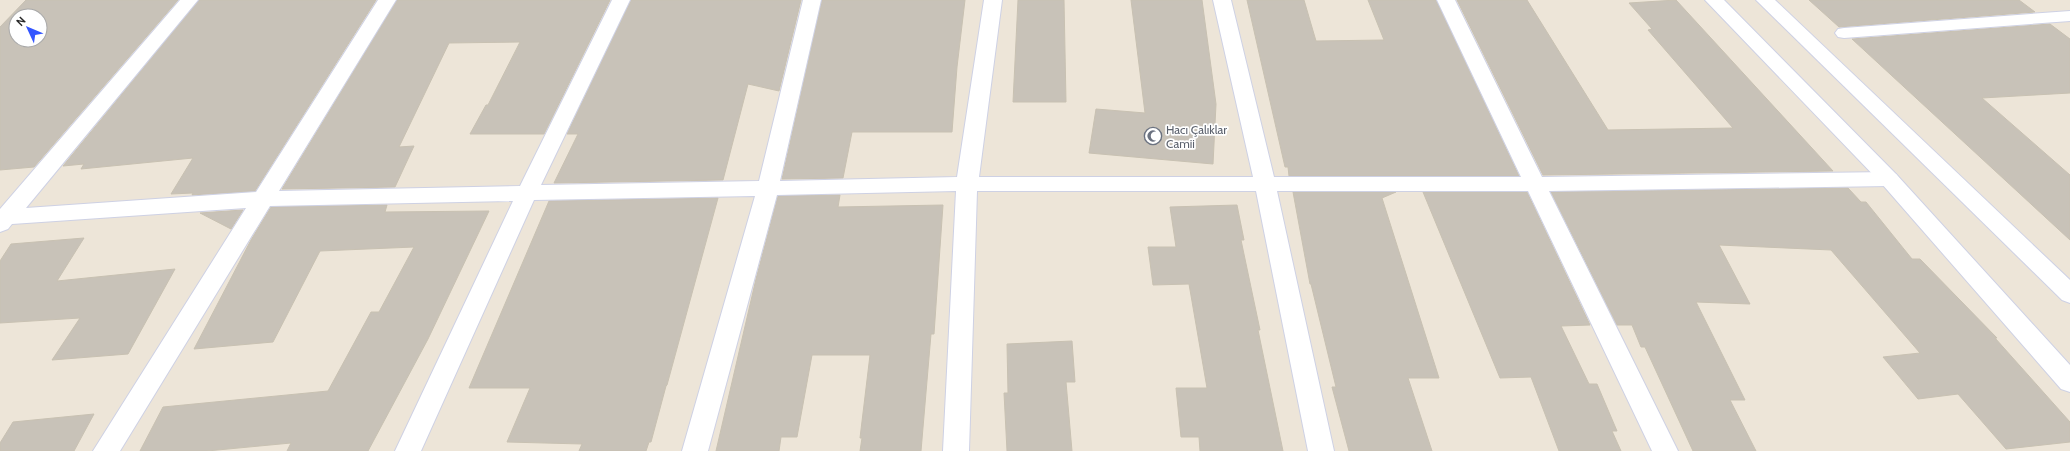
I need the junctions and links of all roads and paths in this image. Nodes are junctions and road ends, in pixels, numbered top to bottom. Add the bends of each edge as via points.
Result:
1 (189, 0) edge
2 (387, 0) edge
3 (621, 0) edge
4 (812, 0) edge
5 (992, 0) edge
6 (1222, 0) edge
7 (1446, 0) edge
8 (1714, 0) edge
9 (1765, 0) edge
10 (2065, 0) edge
11 (2070, 4) edge
12 (2070, 16) edge
13 (1844, 33) dead end
14 (1889, 179) junction
15 (967, 184) junction
16 (1536, 184) junction
17 (1265, 185) junction
18 (768, 188) junction
19 (527, 193) junction
20 (262, 199) junction
21 (2, 219) edge
22 (2070, 294) edge
23 (2070, 382) edge
24 (106, 451) edge
25 (408, 451) edge
26 (695, 451) edge
27 (956, 451) edge
28 (1321, 451) edge
29 (1665, 451) edge

1 - 21 street
2 - 20 street
3 - 19 street
4 - 18 street
5 - 15 street
6 - 17 street
7 - 16 street
8 - 14 street
9 - 22 street
10 - 11 street
12 - 13 street
14 - 16 street
14 - 23 street
15 - 17 street
15 - 18 street
15 - 27 street
16 - 17 street
16 - 29 street
17 - 28 street
18 - 19 street
18 - 26 street
19 - 20 street
19 - 25 street
20 - 21 street
20 - 24 street

